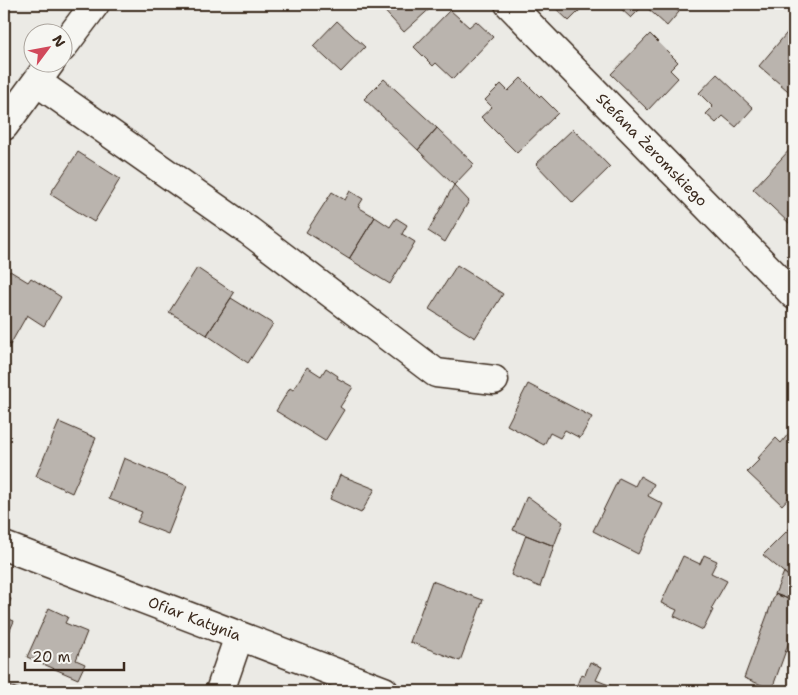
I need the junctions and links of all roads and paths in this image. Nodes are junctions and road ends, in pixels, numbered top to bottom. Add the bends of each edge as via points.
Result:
1 (95, 4) edge
2 (509, 4) edge
3 (72, 35) edge
4 (44, 72) edge
5 (4, 126) edge
6 (794, 295) edge
7 (494, 380) dead end
8 (4, 546) edge
9 (239, 636) junction
10 (220, 691) edge
11 (384, 691) edge

1 - 3 street
2 - 6 street, Stefana Żeromskiego
4 - 5 street
4 - 7 street via 436,374
8 - 9 street, Ofiar Katynia
9 - 10 street
9 - 11 street, Ofiar Katynia

